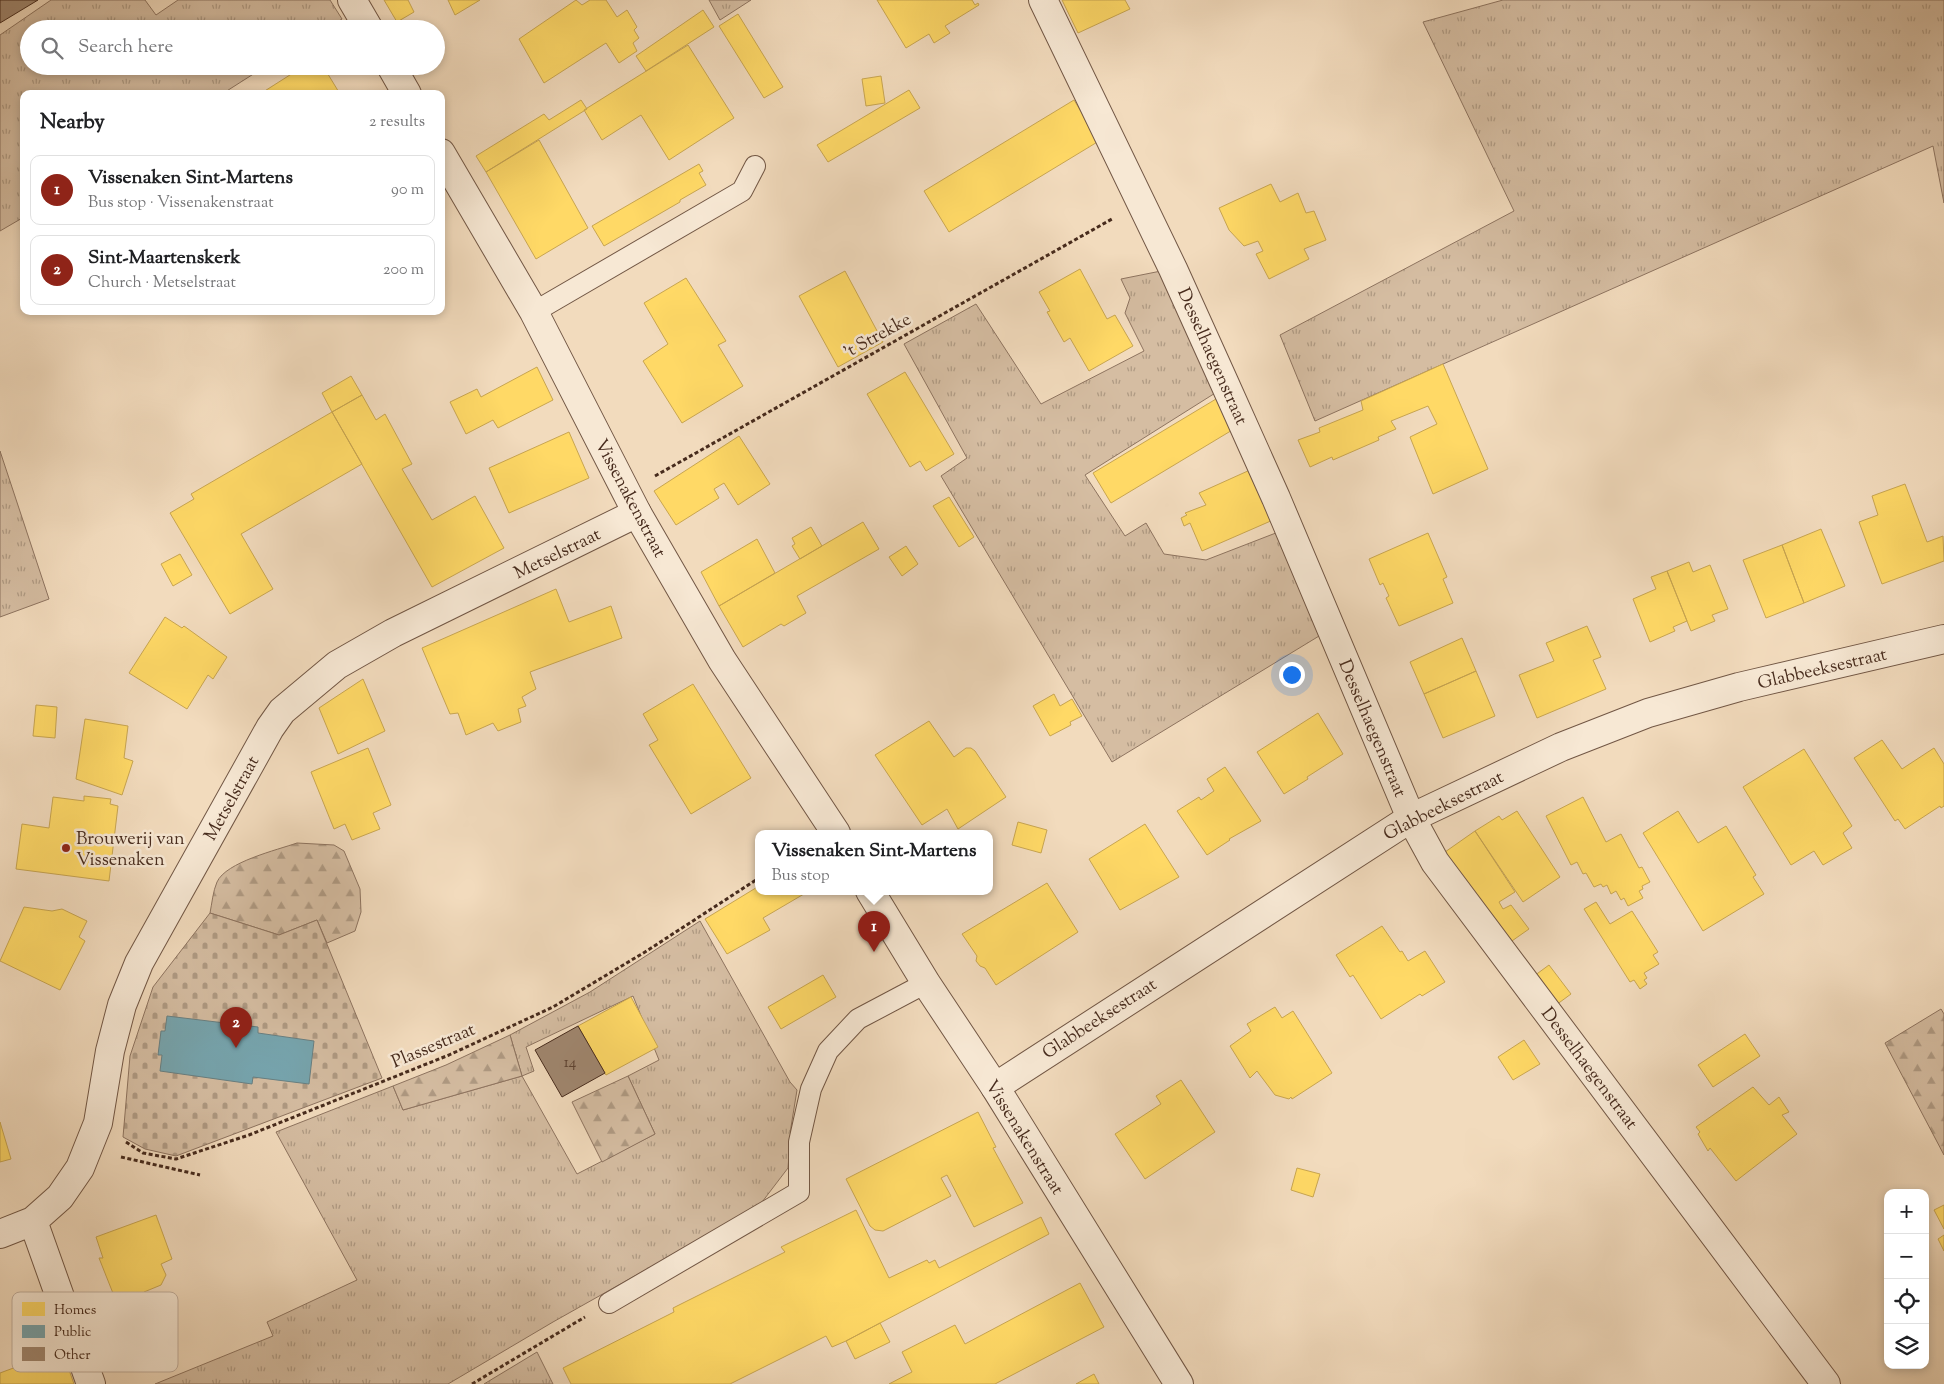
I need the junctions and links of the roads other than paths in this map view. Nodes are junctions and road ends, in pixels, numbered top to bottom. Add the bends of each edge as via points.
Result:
1 (352, 0) edge
2 (1043, 0) edge
3 (364, 20) edge
4 (396, 75) edge
5 (405, 90) edge
6 (445, 160) edge
7 (755, 166) dead end
8 (534, 312) junction
9 (632, 503) junction
10 (1944, 639) edge
11 (1411, 818) junction
12 (834, 830) edge
13 (872, 895) edge
14 (926, 983) junction
15 (995, 1087) junction
16 (33, 1221) junction
17 (0, 1234) edge
18 (58, 1292) edge
19 (609, 1303) road end
20 (87, 1372) edge
21 (91, 1384) edge
22 (1178, 1384) edge
23 (1826, 1384) edge

1 - 3 street
2 - 11 street, Desselhaegenstraat via 1174,269 1272,489
4 - 5 street
6 - 8 street, Vissenakenstraat
7 - 8 lane via 742,192
8 - 9 street, Vissenakenstraat
9 - 12 street, Vissenakenstraat via 722,660
9 - 16 street, Metselstraat via 337,665 282,711 139,963 122,1005 110,1051 98,1123 80,1168 60,1197
10 - 11 street, Glabbeeksestraat via 1739,687 1648,713 1561,746
11 - 15 street, Glabbeeksestraat
11 - 23 street, Desselhaegenstraat via 1435,862
13 - 14 street, Vissenakenstraat
14 - 15 street, Vissenakenstraat
14 - 19 lane via 858,1019 828,1051 810,1089 799,1142 799,1192
15 - 22 street, Vissenakenstraat
16 - 17 street, Metselstraat
16 - 18 street
20 - 21 street

